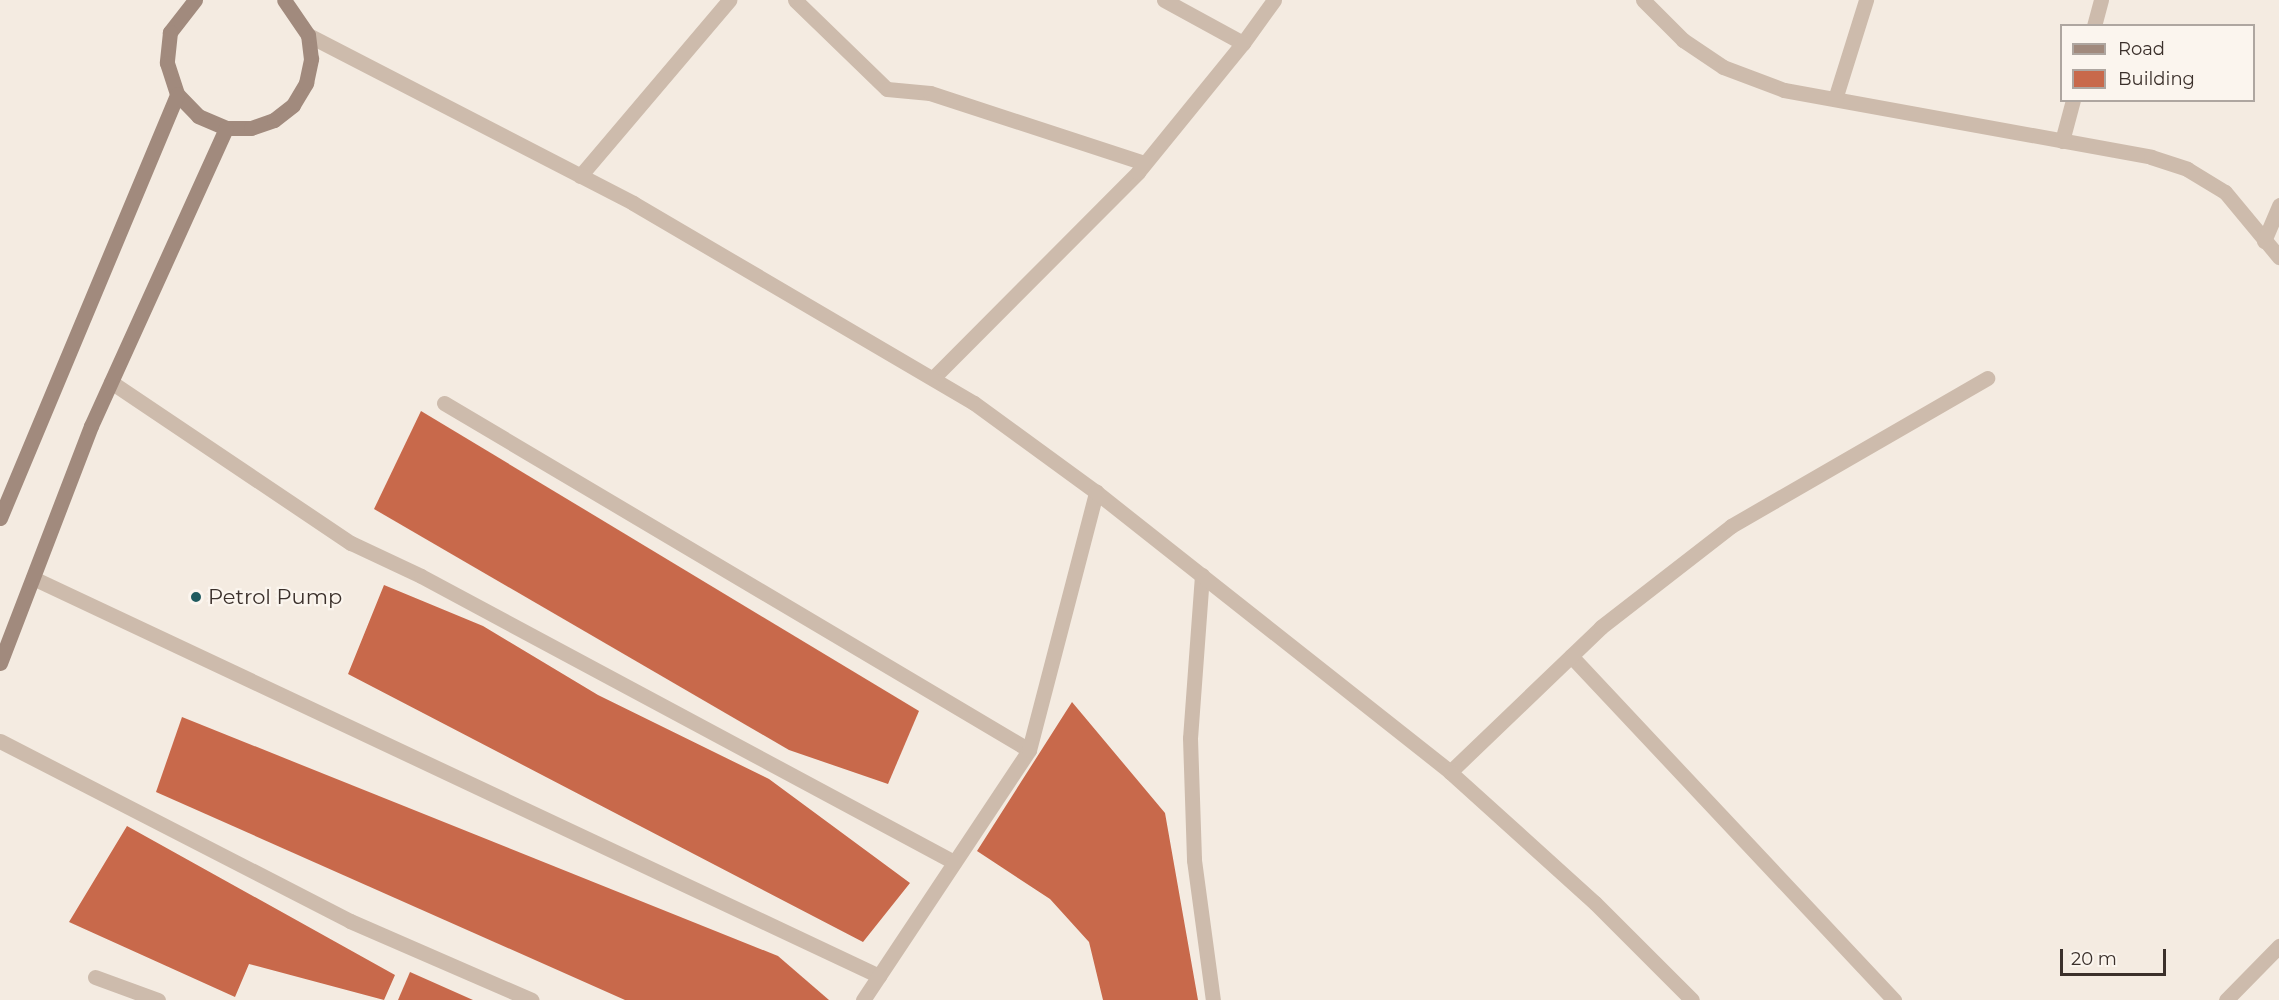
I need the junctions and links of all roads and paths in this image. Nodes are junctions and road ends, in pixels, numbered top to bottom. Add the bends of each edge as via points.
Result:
1 (195, 0) edge
2 (284, 0) edge
3 (729, 0) edge
4 (795, 0) edge
5 (1164, 0) edge
6 (1274, 0) edge
7 (1643, 0) edge
8 (1866, 0) edge
9 (2101, 0) edge
10 (2095, 24) edge
11 (308, 35) junction
12 (1243, 43) junction
13 (177, 94) junction
14 (1835, 99) junction
15 (2072, 102) edge
16 (226, 128) junction
17 (2062, 141) junction
18 (1144, 163) junction
19 (580, 176) junction
20 (2279, 204) edge
21 (2264, 241) junction
22 (2279, 257) edge
23 (933, 378) junction
24 (1987, 378) dead end
25 (111, 382) junction
26 (444, 403) dead end
27 (1096, 492) junction
28 (0, 518) edge
29 (1202, 575) junction
30 (33, 578) junction
31 (1571, 656) junction
32 (0, 663) edge
33 (0, 741) edge
34 (1029, 750) junction
35 (1450, 772) junction
36 (954, 862) junction
37 (2279, 946) edge
38 (879, 976) junction
39 (95, 977) dead end
40 (158, 1000) edge
41 (532, 1000) edge
42 (863, 1000) edge
43 (1213, 1000) edge
44 (1692, 1000) edge
45 (1894, 1000) edge
46 (2226, 1000) edge

1 - 13 main road via 170,32 167,63
2 - 11 main road
3 - 19 street
4 - 18 street via 887,90 930,93
5 - 12 street
6 - 12 street
7 - 14 street via 1683,40 1723,67 1784,90
8 - 14 street
9 - 10 street
11 - 16 main road via 312,59 293,105 274,120
11 - 19 street
12 - 18 street
13 - 16 main road via 198,116
13 - 28 main road
14 - 17 street
15 - 17 street
16 - 25 main road
17 - 21 street via 2151,157 2187,170 2225,192
18 - 23 street
19 - 23 street
20 - 21 street
21 - 22 street
23 - 27 street
24 - 31 street via 1731,526
25 - 30 main road
25 - 36 street via 351,543
26 - 34 street
27 - 29 street
27 - 34 street
29 - 35 street
29 - 43 street via 1191,771 1194,860
30 - 32 main road
30 - 38 street
31 - 35 street
31 - 45 street
33 - 41 street via 350,921
34 - 36 street
35 - 44 street via 1595,903
36 - 38 street
37 - 46 street
38 - 42 street
39 - 40 street

